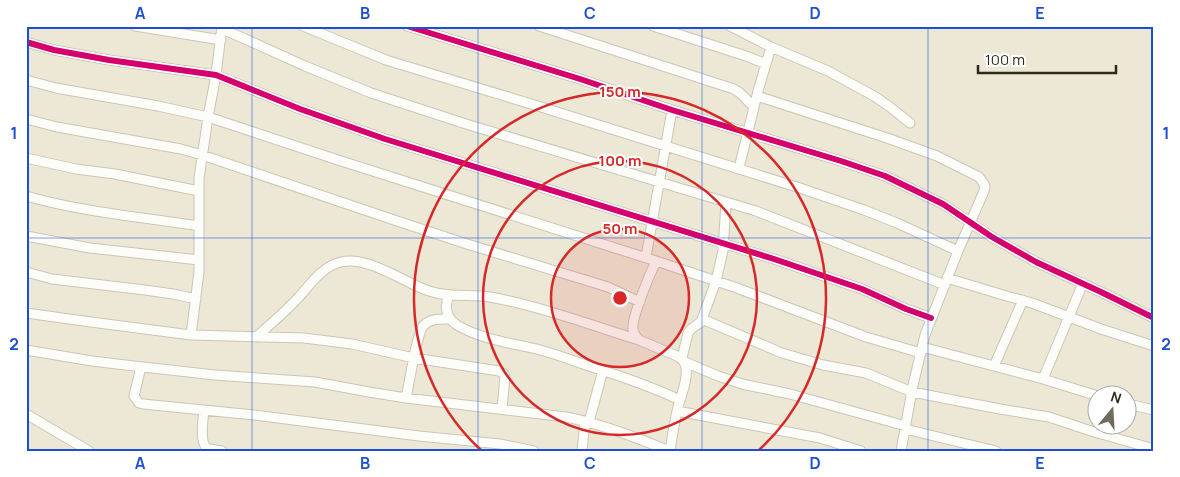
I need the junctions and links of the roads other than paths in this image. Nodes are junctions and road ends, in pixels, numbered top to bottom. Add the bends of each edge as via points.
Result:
1 (135, 26) edge
2 (303, 26) edge
3 (407, 26) edge
4 (539, 26) edge
5 (652, 26) edge
6 (730, 26) edge
7 (222, 28) edge
8 (221, 40) junction
9 (26, 42) edge
10 (771, 46) junction
11 (766, 64) junction
12 (216, 75) junction
13 (26, 80) edge
14 (757, 96) junction
15 (754, 107) junction
16 (672, 110) junction
17 (208, 117) junction
18 (26, 119) edge
19 (910, 123) dead end
20 (748, 133) junction
21 (666, 146) junction
22 (202, 155) junction
23 (26, 158) edge
24 (739, 168) junction
25 (660, 183) junction
26 (199, 191) junction
27 (26, 196) edge
28 (726, 202) junction
29 (970, 221) junction
30 (653, 222) junction
31 (199, 226) junction
32 (26, 236) edge
33 (723, 243) junction
34 (958, 251) junction
35 (646, 257) junction
36 (199, 260) junction
37 (656, 261) junction
38 (26, 272) edge
39 (716, 282) junction
40 (946, 282) junction
41 (1083, 284) junction
42 (448, 295) junction
43 (196, 299) junction
44 (1023, 300) junction
45 (640, 302) junction
46 (26, 313) edge
47 (1069, 316) junction
48 (931, 318) junction
49 (1154, 318) edge
50 (450, 319) junction
51 (702, 319) junction
52 (191, 335) junction
53 (256, 336) junction
54 (639, 340) junction
55 (1154, 346) edge
56 (26, 350) edge
57 (922, 350) junction
58 (414, 358) junction
59 (683, 360) junction
60 (994, 366) junction
61 (141, 367) junction
62 (603, 370) junction
63 (1043, 379) junction
64 (912, 392) junction
65 (1088, 393) edge
66 (406, 398) junction
67 (680, 400) junction
68 (1138, 406) edge
69 (502, 408) junction
70 (1154, 410) edge
71 (204, 411) junction
72 (677, 411) junction
73 (26, 414) edge
74 (587, 421) junction
75 (905, 428) junction
76 (1154, 450) edge
77 (89, 451) edge
78 (222, 451) edge
79 (534, 451) edge
80 (582, 451) edge
81 (670, 451) edge
82 (861, 451) edge
83 (901, 451) edge
84 (996, 451) edge

1 - 8 street
2 - 21 street via 386,60
3 - 16 street
4 - 15 street via 734,89
5 - 11 street
6 - 10 street
7 - 8 street
7 - 25 street via 371,93
8 - 12 street
9 - 12 street via 108,60
10 - 11 street
10 - 19 street via 839,76 874,96
11 - 14 street
12 - 17 street
12 - 30 street via 385,139
13 - 17 street
14 - 15 street
14 - 29 street via 922,150 979,177 985,187
15 - 20 street
16 - 20 street
16 - 21 street
17 - 22 street
17 - 35 street
18 - 22 street
20 - 24 street
20 - 29 street via 885,176 944,204
21 - 24 street
21 - 25 street
22 - 26 street
22 - 45 street via 416,228 608,287
23 - 26 street
24 - 34 street via 864,210
25 - 28 street
25 - 30 street
26 - 31 street
27 - 31 street via 68,206
28 - 33 street
28 - 40 street
29 - 34 street
29 - 41 street via 1018,252
30 - 33 street
30 - 35 street
31 - 36 street
32 - 36 street via 90,248
33 - 39 street
33 - 48 street via 854,286
34 - 40 street
35 - 37 street
36 - 43 street
37 - 39 street
37 - 45 street
38 - 43 street via 52,279
39 - 51 street
39 - 57 street via 866,336
40 - 44 street
40 - 48 street
41 - 47 street
41 - 49 street
42 - 50 street via 446,308
42 - 53 street via 429,291 377,267 343,261 324,269
42 - 54 street via 499,300
43 - 52 street
44 - 47 street
44 - 60 street
45 - 54 street via 632,324
46 - 52 street
47 - 55 street
47 - 63 street
48 - 57 street
50 - 58 street via 423,325
50 - 62 street via 485,336
51 - 59 street via 688,333
51 - 64 street via 790,356 866,373
52 - 53 street
53 - 58 street via 352,344
54 - 59 street
56 - 61 street
57 - 60 street
57 - 64 street
58 - 66 street
58 - 69 street via 501,372 505,376
59 - 67 street via 686,372
59 - 75 street via 742,384 790,394
60 - 63 street
61 - 66 street via 315,382
61 - 71 street via 134,396 139,403
62 - 67 street
62 - 74 street
63 - 65 street
64 - 75 street
64 - 76 street via 1049,418
66 - 69 street
67 - 72 street
68 - 70 street
69 - 74 street
71 - 78 street via 204,445
71 - 79 street via 500,444
72 - 81 street
72 - 82 street via 820,438
73 - 77 street
74 - 80 street
74 - 81 street
75 - 83 street
75 - 84 street

